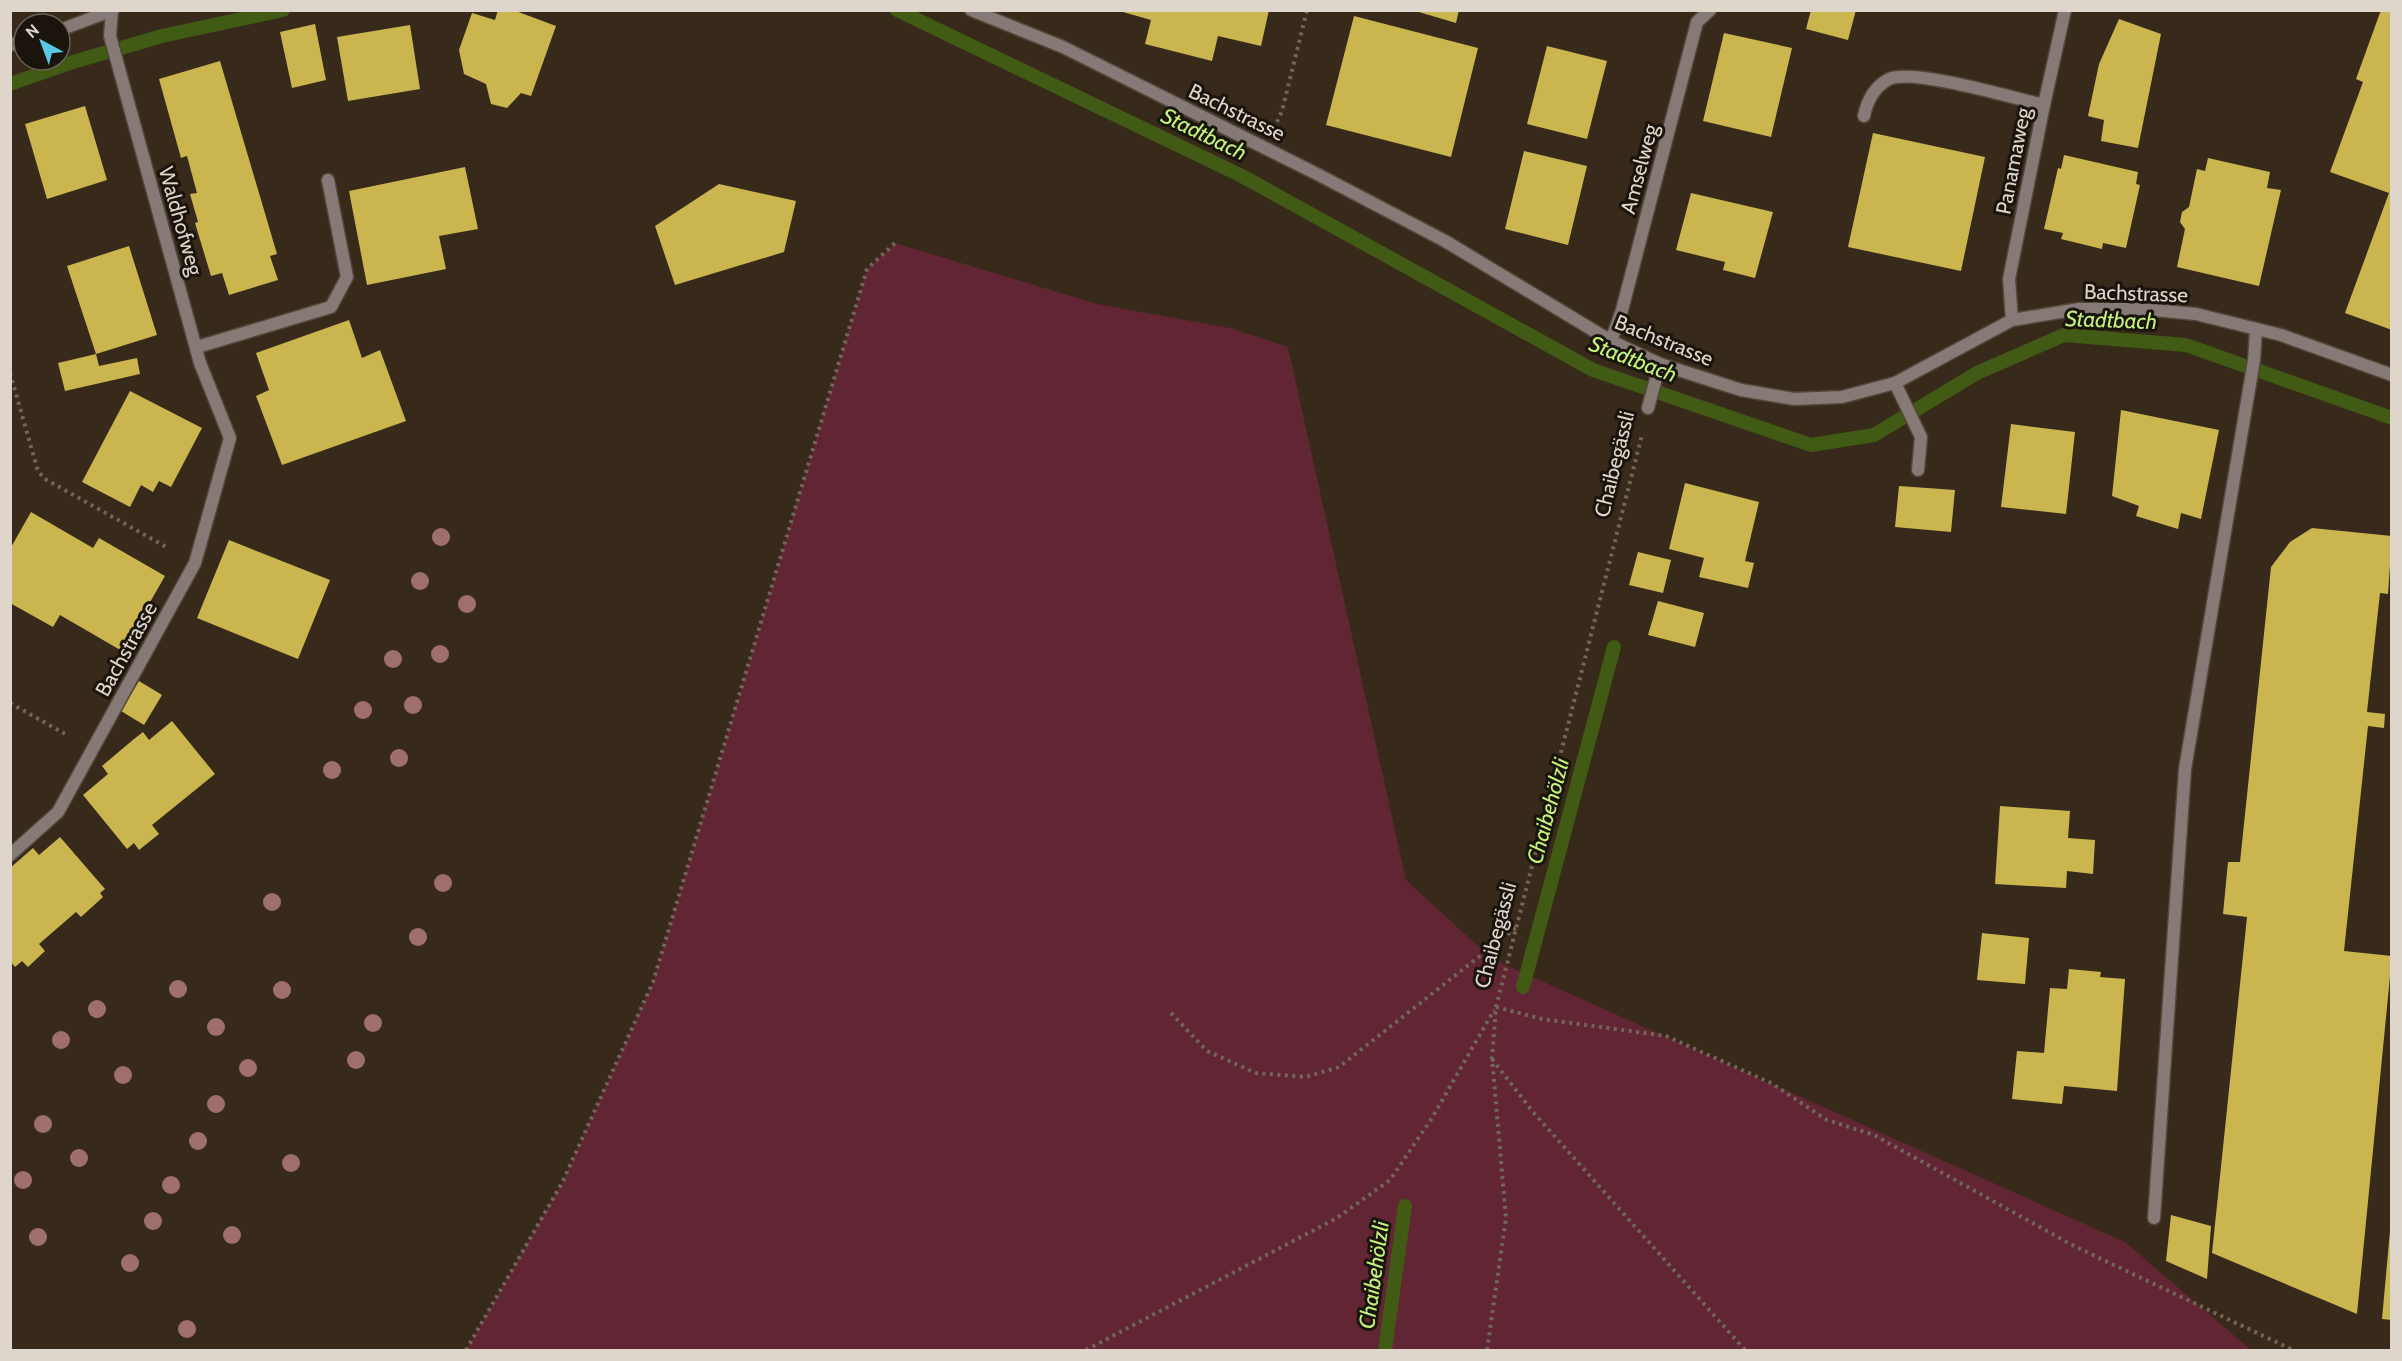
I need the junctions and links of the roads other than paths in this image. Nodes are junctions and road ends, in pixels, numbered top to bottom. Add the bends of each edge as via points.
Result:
1 (971, 10) edge
2 (1710, 10) edge
3 (2065, 10) edge
4 (112, 11) edge
5 (72, 26) edge
6 (2044, 105) junction
7 (1864, 116) dead end
8 (328, 180) dead end
9 (2012, 320) junction
10 (2256, 329) junction
11 (1611, 341) junction
12 (196, 347) junction
13 (1660, 364) junction
14 (2391, 375) edge
15 (1895, 383) junction
16 (1648, 408) road end
17 (230, 438) joint
18 (1918, 470) dead end
19 (10, 855) edge
20 (2154, 1218) dead end

1 - 11 street, Bachstrasse via 1063,47 1264,146 1444,241
2 - 11 street, Amselweg via 1697,22
3 - 6 street, Panamaweg
4 - 5 street
4 - 12 street, Waldhofweg via 110,36
6 - 7 street via 1902,76 1875,91
6 - 9 street, Panamaweg via 2009,279
8 - 12 street via 347,277 331,307
9 - 10 street, Bachstrasse via 2079,309 2143,309 2196,314
9 - 15 street, Bachstrasse
10 - 14 street, Bachstrasse
10 - 20 street via 2186,769
11 - 13 street, Bachstrasse
12 - 17 street, Waldhofweg
13 - 15 street, Bachstrasse via 1741,390 1794,399 1842,397
13 - 16 street, Chaibegässli
15 - 18 street via 1921,437
17 - 19 street, Bachstrasse via 195,563 58,812

